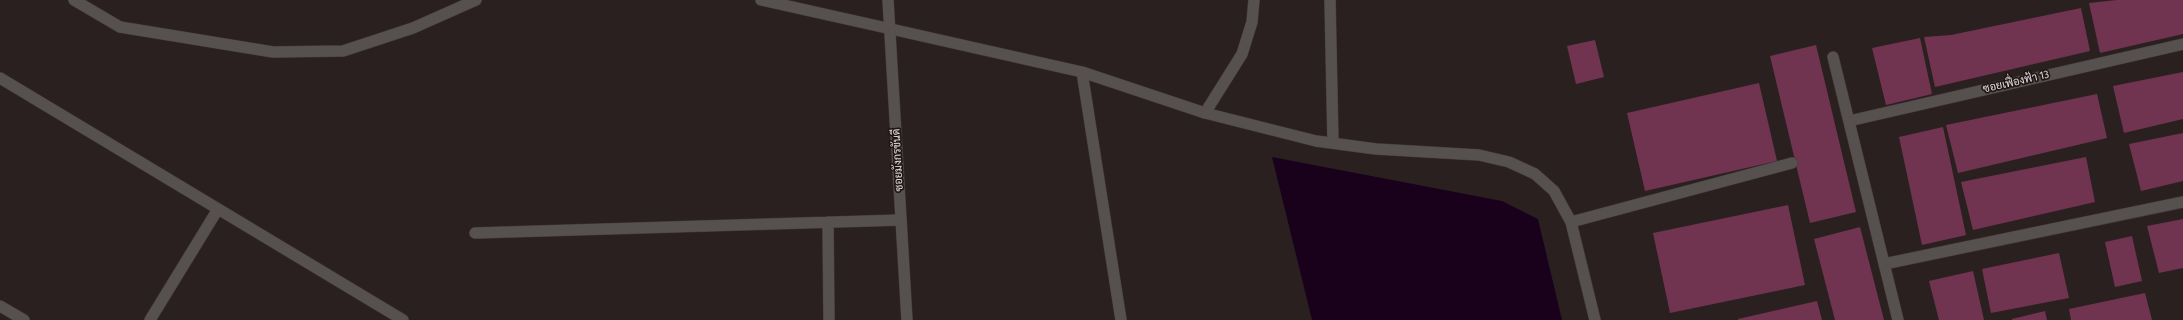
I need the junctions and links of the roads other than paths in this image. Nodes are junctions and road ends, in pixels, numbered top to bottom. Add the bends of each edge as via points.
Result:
1 (74, 0) edge
2 (476, 0) edge
3 (761, 0) edge
4 (888, 0) edge
5 (1254, 0) edge
6 (1330, 0) edge
7 (891, 29) junction
8 (2183, 44) edge
9 (1832, 58) dead end
10 (1082, 72) junction
11 (0, 78) edge
12 (1205, 113) junction
13 (1849, 121) junction
14 (1333, 143) junction
15 (1792, 163) dead end
16 (2183, 202) edge
17 (218, 209) junction
18 (901, 220) junction
19 (828, 222) junction
20 (1571, 222) junction
21 (475, 233) dead end
22 (1884, 264) junction
23 (0, 306) edge
24 (24, 320) edge
25 (150, 320) edge
26 (403, 320) edge
27 (829, 320) edge
28 (907, 320) edge
29 (1121, 320) edge
30 (1595, 320) edge
31 (1898, 320) edge

1 - 2 street via 120,27 273,52 343,52 413,28
3 - 7 street
4 - 7 street, ซอยมังกรขันดี
5 - 12 street via 1252,22 1242,54
6 - 14 street
7 - 10 street
7 - 18 street, ซอยมังกรขันดี
8 - 13 street, ซอยเฟื่องฟ้า 13
9 - 13 street
10 - 12 street
10 - 29 street
11 - 17 street
12 - 14 street
13 - 22 street
14 - 20 street via 1376,149 1479,155 1509,162 1535,174 1554,192
15 - 20 street
16 - 22 street
17 - 25 street
17 - 26 street
18 - 19 street
18 - 28 street, ซอยมังกรขันดี
19 - 21 street
19 - 27 street
20 - 30 street
22 - 31 street
23 - 24 street

